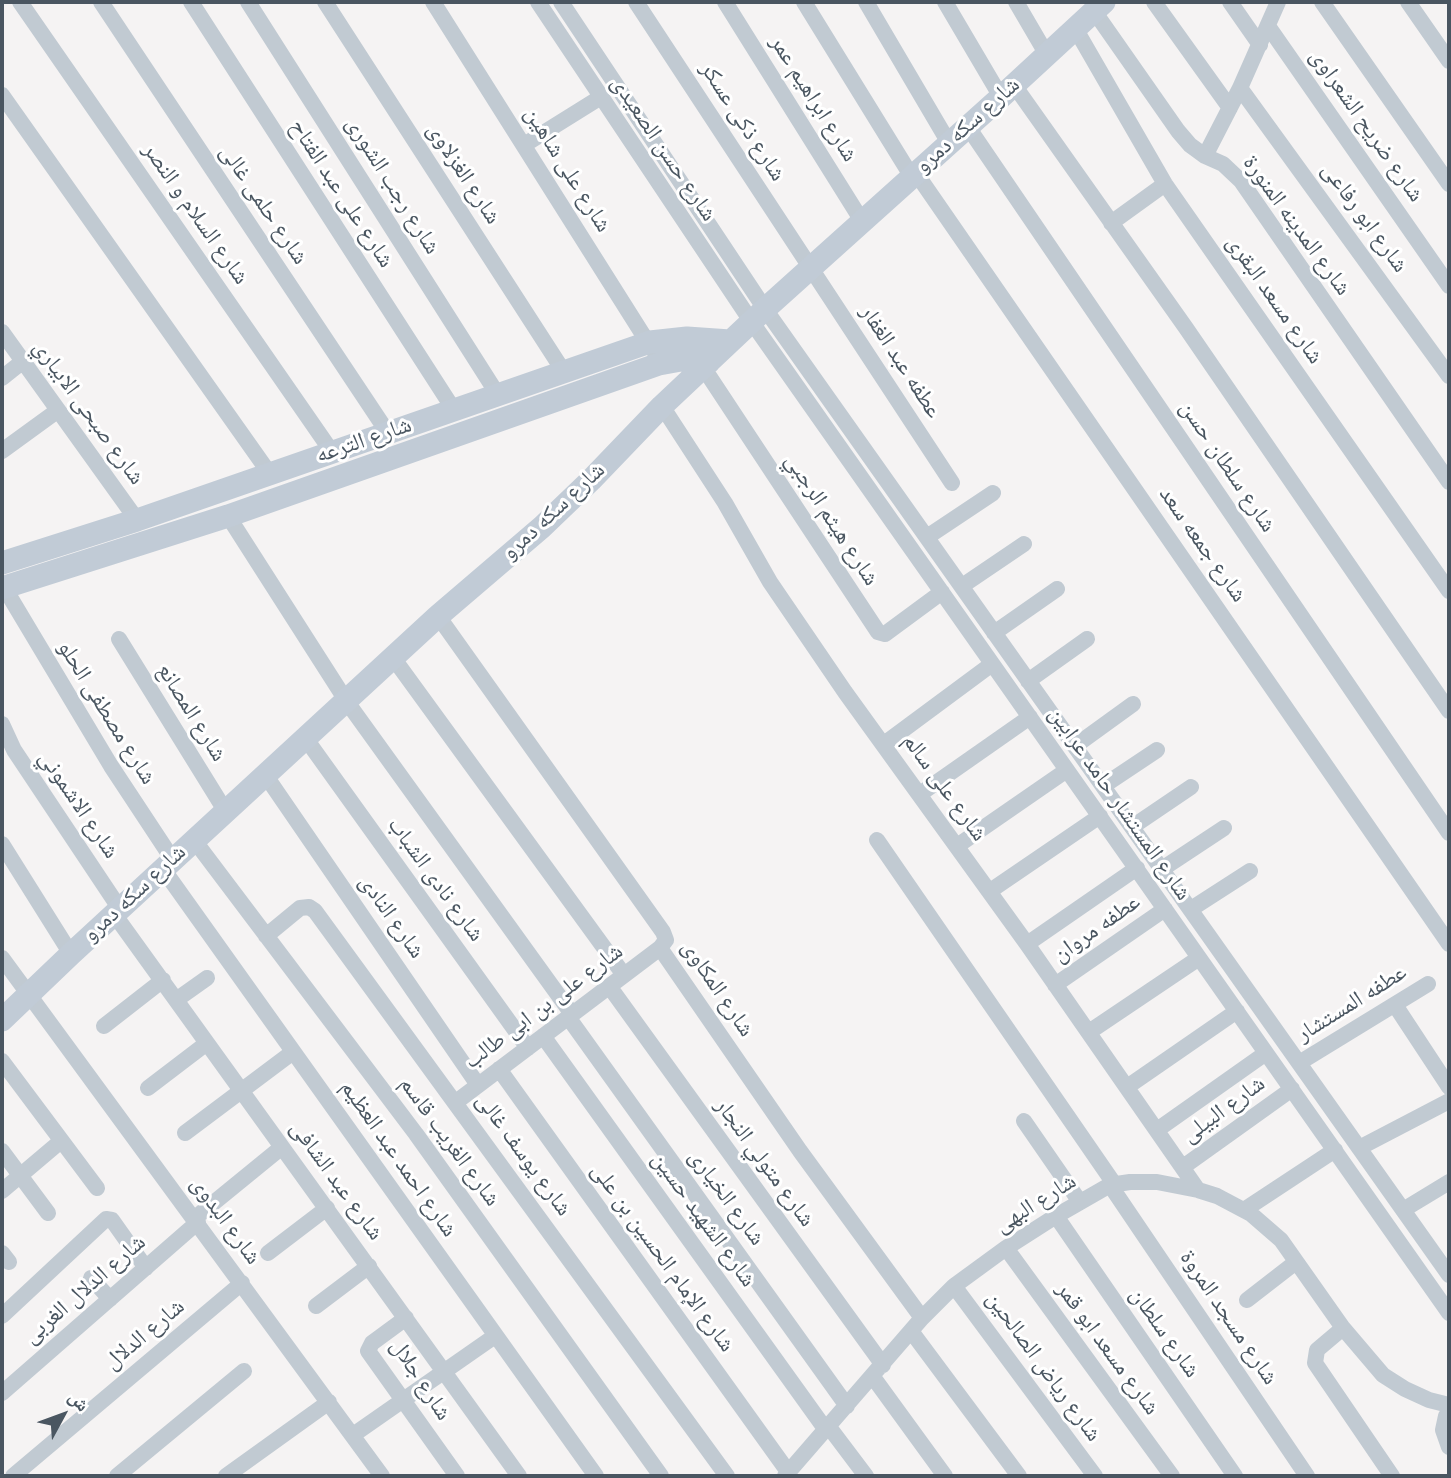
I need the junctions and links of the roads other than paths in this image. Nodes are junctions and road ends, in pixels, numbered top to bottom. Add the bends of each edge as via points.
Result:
1 (20, 2) edge
2 (102, 2) edge
3 (191, 2) edge
4 (248, 2) edge
5 (325, 2) edge
6 (433, 2) edge
7 (538, 2) edge
8 (561, 2) edge
9 (636, 2) edge
10 (725, 2) edge
11 (804, 2) edge
12 (866, 2) edge
13 (945, 2) edge
14 (1016, 2) edge
15 (1154, 2) edge
16 (1230, 2) edge
17 (1278, 2) edge
18 (1322, 2) edge
19 (1408, 2) edge
20 (1101, 4) edge
21 (1268, 26) junction
22 (1075, 29) junction
23 (1260, 45) junction
24 (1047, 55) junction
25 (1449, 61) edge
26 (1240, 88) junction
27 (1007, 91) junction
28 (2, 95) edge
29 (601, 97) junction
30 (1230, 108) junction
31 (631, 109) junction
32 (615, 119) junction
33 (968, 127) junction
34 (949, 143) junction
35 (524, 145) junction
36 (1205, 156) junction
37 (914, 175) junction
38 (1164, 184) junction
39 (1449, 184) edge
40 (862, 221) junction
41 (1111, 223) junction
42 (811, 267) junction
43 (1449, 286) edge
44 (758, 315) junction
45 (2, 332) edge
46 (730, 341) junction
47 (650, 342) junction
48 (22, 362) junction
49 (659, 364) junction
50 (706, 364) junction
51 (564, 372) junction
52 (1449, 376) edge
53 (2, 378) edge
54 (498, 395) junction
55 (662, 406) junction
56 (454, 410) junction
57 (57, 411) junction
58 (387, 433) junction
59 (2, 451) edge
60 (332, 452) junction
61 (270, 474) junction
62 (1449, 482) edge
63 (952, 483) dead end
64 (993, 493) dead end
65 (228, 516) junction
66 (137, 520) junction
67 (927, 537) junction
68 (1024, 544) dead end
69 (35, 552) junction
70 (2, 563) edge
71 (44, 575) junction
72 (962, 586) junction
73 (3, 588) edge
74 (1057, 589) dead end
75 (1449, 591) edge
76 (942, 592) junction
77 (439, 616) junction
78 (994, 633) junction
79 (119, 639) dead end
80 (1087, 639) dead end
81 (394, 659) junction
82 (992, 664) junction
83 (1028, 681) junction
84 (347, 702) junction
85 (1133, 705) dead end
86 (1449, 711) edge
87 (1030, 717) junction
88 (2, 724) edge
89 (306, 739) junction
90 (884, 744) junction
91 (1075, 746) junction
92 (1157, 750) dead end
93 (1067, 770) junction
94 (266, 776) junction
95 (1103, 786) junction
96 (1191, 787) dead end
97 (920, 794) junction
98 (226, 811) junction
99 (1100, 816) junction
100 (1132, 827) junction
101 (1224, 828) dead end
102 (1449, 833) edge
103 (194, 840) junction
104 (877, 840) dead end
105 (2, 844) edge
106 (957, 846) junction
107 (168, 864) junction
108 (1137, 869) junction
109 (1162, 869) junction
110 (1250, 871) dead end
111 (990, 891) junction
112 (1165, 909) junction
113 (1191, 909) junction
114 (117, 911) junction
115 (266, 936) junction
116 (1027, 944) junction
117 (1449, 944) edge
118 (660, 948) junction
119 (71, 954) junction
120 (2, 958) edge
121 (1199, 958) junction
122 (624, 975) junction
123 (207, 978) dead end
124 (163, 980) junction
125 (1428, 984) dead end
126 (1055, 985) junction
127 (609, 986) junction
128 (29, 994) junction
129 (176, 1000) junction
130 (1395, 1005) junction
131 (1237, 1011) junction
132 (570, 1015) junction
133 (2, 1020) edge
134 (104, 1026) dead end
135 (1089, 1032) junction
136 (543, 1036) junction
137 (207, 1042) junction
138 (528, 1048) junction
139 (293, 1052) junction
140 (1266, 1053) junction
141 (2, 1062) edge
142 (1299, 1063) junction
143 (499, 1069) junction
144 (478, 1084) junction
145 (1127, 1087) junction
146 (1449, 1087) edge
147 (148, 1088) dead end
148 (1292, 1089) junction
149 (242, 1091) junction
150 (1449, 1101) edge
151 (456, 1102) junction
152 (1024, 1121) dead end
153 (1157, 1130) junction
154 (185, 1133) dead end
155 (61, 1141) junction
156 (282, 1147) junction
157 (1360, 1148) junction
158 (1335, 1150) junction
159 (2, 1151) edge
160 (1183, 1167) junction
161 (20, 1175) junction
162 (1449, 1182) edge
163 (1113, 1185) junction
164 (97, 1188) dead end
165 (1198, 1190) junction
166 (2, 1191) edge
167 (1080, 1202) junction
168 (327, 1208) junction
169 (1244, 1210) junction
170 (1403, 1210) junction
171 (48, 1213) dead end
172 (1056, 1216) junction
173 (196, 1220) junction
174 (1006, 1248) junction
175 (268, 1253) dead end
176 (1296, 1262) junction
177 (369, 1266) junction
178 (146, 1268) junction
179 (1449, 1275) edge
180 (91, 1278) dead end
181 (242, 1283) junction
182 (954, 1286) junction
183 (110, 1299) junction
184 (1247, 1300) dead end
185 (316, 1306) dead end
186 (1449, 1312) edge
187 (2, 1316) edge
188 (406, 1318) junction
189 (922, 1318) junction
190 (1343, 1328) junction
191 (911, 1331) junction
192 (495, 1336) junction
193 (244, 1371) dead end
194 (444, 1371) junction
195 (878, 1371) junction
196 (2, 1392) edge
197 (404, 1400) junction
198 (329, 1402) junction
199 (1449, 1405) edge
200 (848, 1406) junction
201 (1449, 1412) edge
202 (828, 1429) junction
203 (353, 1435) junction
204 (1449, 1447) edge
205 (789, 1474) edge
206 (13, 1476) edge
207 (117, 1476) edge
208 (226, 1476) edge
209 (382, 1476) edge
210 (457, 1476) edge
211 (519, 1476) edge
212 (596, 1476) edge
213 (661, 1476) edge
214 (727, 1476) edge
215 (866, 1476) edge
216 (945, 1476) edge
217 (1019, 1476) edge
218 (1095, 1476) edge
219 (1172, 1476) edge
220 (1235, 1476) edge
221 (1307, 1476) edge
222 (1392, 1476) edge

1 - 60 street, شارع السلام و النصر
2 - 58 street, شارع حلمى غالى
3 - 56 street, شارع على عبد الفتاح
4 - 54 street, شارع رجب الشورى
5 - 51 street, شارع الغزلاوى
6 - 35 street, شارع على شاهين
7 - 29 street, شارع حسن الصعيدى
8 - 31 street, شارع حسن الصعيدى
9 - 42 street, شارع ذكى عسكر
10 - 40 street, شارع ابراهيم عمر
11 - 37 street, شارع جمعه سعد
12 - 34 street
13 - 27 street
14 - 24 street
15 - 30 street
16 - 23 street
17 - 21 street
18 - 39 street
19 - 25 street
20 - 22 main road, شارع سكه دمرو
20 - 36 street, شارع المدينه المنورة via 1178,131
21 - 23 street
21 - 43 street, شارع ضريح الشعراوى
22 - 24 main road, شارع سكه دمرو
22 - 38 street, شارع مسعد البقرى
23 - 26 street
24 - 27 main road, شارع سكه دمرو
26 - 30 street
26 - 52 street, شارع ابو رفاعى
27 - 33 main road, شارع سكه دمرو
27 - 41 street
28 - 61 street
29 - 32 street, شارع حسن الصعيدى
29 - 35 street
30 - 36 street
31 - 32 street
31 - 44 street, شارع حسن الصعيدى
32 - 44 street, شارع حسن الصعيدى
33 - 34 main road, شارع سكه دمرو
33 - 102 street, شارع سلطان حسن
34 - 37 main road, شارع سكه دمرو
35 - 47 street, شارع على شاهين
36 - 62 street, شارع المدينه المنورة via 1223,164 1241,181
37 - 40 main road, شارع سكه دمرو
37 - 117 street, شارع جمعه سعد
38 - 41 street
38 - 75 street, شارع مسعد البقرى
40 - 42 main road, شارع سكه دمرو
41 - 86 street
42 - 44 main road, شارع سكه دمرو
42 - 63 street, عطفه عبد الغفار
44 - 46 main road, شارع سكه دمرو
44 - 67 street, شارع المستشار حامد عرابين
44 - 76 street, شارع المستشار حامد عرابين
45 - 48 street, شارع صبحى الابياري
46 - 47 main road, شارع الترعه via 687,338
46 - 50 main road, شارع سكه دمرو
47 - 49 street, شارع على شاهين
47 - 51 main road, شارع الترعه
48 - 53 street
48 - 57 street, شارع صبحى الابياري
49 - 50 main road, شارع الترعه via 681,360
49 - 65 main road, شارع الترعه
50 - 55 main road, شارع سكه دمرو
50 - 76 street, شارع هيثم الرجبي via 879,634
51 - 54 main road, شارع الترعه
54 - 56 main road, شارع الترعه
55 - 77 main road, شارع سكه دمرو via 542,527
55 - 90 street, شارع على سالم via 770,582
56 - 58 main road, شارع الترعه
57 - 59 street
57 - 66 street, شارع صبحى الابياري
58 - 60 main road, شارع الترعه
60 - 61 main road, شارع الترعه
61 - 66 main road, شارع الترعه
64 - 67 street
65 - 71 main road, شارع الترعه
65 - 84 street, شارع الخيارى
66 - 69 main road, شارع الترعه
67 - 72 street, شارع المستشار حامد عرابين
68 - 72 street
69 - 70 main road, شارع الترعه
69 - 71 main road
71 - 73 main road, شارع الترعه
72 - 78 street, شارع المستشار حامد عرابين
73 - 107 street, شارع مصطفى الحلو
74 - 78 street
76 - 82 street, شارع المستشار حامد عرابين
77 - 81 main road, شارع سكه دمرو
77 - 118 street, شارع المكاوى via 663,932 666,940
78 - 83 street, شارع المستشار حامد عرابين
79 - 98 street, شارع المصانع
80 - 83 street
81 - 84 main road, شارع سكه دمرو
81 - 122 street
82 - 87 street, شارع المستشار حامد عرابين
82 - 90 street
83 - 91 street, شارع المستشار حامد عرابين
84 - 89 main road, شارع سكه دمرو
84 - 132 street, شارع الخيارى
85 - 91 street
87 - 93 street, شارع المستشار حامد عرابين
87 - 97 street
88 - 114 street, شارع الاشموني
89 - 94 main road, شارع سكه دمرو
89 - 138 street, شارع نادى الشباب
90 - 97 street, شارع على سالم
91 - 95 street, شارع المستشار حامد عرابين
92 - 95 street
93 - 99 street, شارع المستشار حامد عرابين
93 - 106 street
94 - 98 main road, شارع سكه دمرو
94 - 144 street, شارع النادى
95 - 100 street, شارع المستشار حامد عرابين
96 - 100 street
97 - 106 street, شارع على سالم
98 - 103 main road, شارع سكه دمرو
99 - 108 street, شارع المستشار حامد عرابين
99 - 111 street
100 - 109 street, شارع المستشار حامد عرابين
101 - 109 street
103 - 107 main road, شارع سكه دمرو
103 - 115 street, شارع الغريب قاسم
104 - 163 street, شارع مسجد المروة
105 - 119 street
106 - 111 street, شارع على سالم
107 - 114 main road, شارع سكه دمرو
107 - 139 street, شارع احمد عبد العظيم
108 - 112 street, شارع المستشار حامد عرابين
108 - 116 street
109 - 113 street, شارع المستشار حامد عرابين
110 - 113 street
111 - 116 street, شارع على سالم
112 - 121 street, شارع المستشار حامد عرابين
112 - 126 street, عطفه مروان
113 - 142 street, شارع المستشار حامد عرابين
114 - 119 main road, شارع سكه دمرو
114 - 124 street, شارع عبد الشافى
115 - 151 street, شارع يوسف غالى via 300,908 315,911
115 - 213 street, شارع الغريب قاسم via 416,1134
116 - 126 street, شارع على سالم
118 - 122 street, شارع على بن ابى طالب
118 - 189 street, شارع المكاوى via 800,1152
119 - 128 main road, شارع سكه دمرو
120 - 128 street, شارع البدوى
121 - 131 street, شارع المستشار حامد عرابين
121 - 135 street
122 - 127 street, شارع على بن ابى طالب
123 - 129 street
124 - 129 street, شارع عبد الشافى
124 - 134 street
125 - 130 street, عطفه المستشار
126 - 135 street, شارع على سالم
127 - 132 street, شارع على بن ابى طالب
127 - 195 street, شارع متولي النجار
128 - 133 main road, شارع سكه دمرو
128 - 173 street, شارع البدوى
129 - 137 street, شارع عبد الشافى
130 - 142 street, عطفه المستشار
130 - 146 street
131 - 140 street, شارع المستشار حامد عرابين
131 - 145 street
132 - 136 street, شارع على بن ابى طالب
132 - 200 street, شارع الخيارى
135 - 145 street, شارع على سالم
136 - 138 street, شارع على بن ابى طالب
136 - 202 street, شارع الشهيد حسين
137 - 147 street
137 - 149 street, شارع عبد الشافى
138 - 143 street, شارع على بن ابى طالب
139 - 149 street
139 - 192 street, شارع احمد عبد العظيم
140 - 148 street, شارع المستشار حامد عرابين
140 - 153 street
141 - 155 street
142 - 157 street, شارع المستشار حامد عرابين
143 - 144 street, شارع على بن ابى طالب
143 - 205 street, شارع الإمام الحسين بن على
144 - 151 street, شارع على بن ابى طالب
145 - 153 street, شارع على سالم
148 - 158 street, شارع المستشار حامد عرابين
148 - 160 street, شارع البيلى
149 - 154 street
149 - 156 street, شارع عبد الشافى
150 - 157 street
151 - 214 street, شارع يوسف غالى
152 - 167 street
153 - 160 street, شارع على سالم
155 - 161 street
155 - 164 street
156 - 168 street, شارع عبد الشافى
156 - 173 street, شارع الدلال الغربى
157 - 170 street, شارع المستشار حامد عرابين
158 - 169 street
158 - 186 street, شارع المستشار حامد عرابين
159 - 161 street
160 - 165 street, شارع على سالم
161 - 166 street
161 - 171 street
162 - 170 street
163 - 165 street, شارع البهى via 1157,1182
163 - 167 street, شارع البهى
163 - 221 street, شارع مسجد المروة
165 - 169 street, شارع البهى
167 - 172 street, شارع البهى
168 - 175 street
168 - 177 street, شارع عبد الشافى
169 - 176 street, شارع البهى via 1281,1240
170 - 179 street, شارع المستشار حامد عرابين
172 - 174 street, شارع البهى
172 - 220 street, شارع سلطان
173 - 178 street, شارع الدلال الغربى
173 - 181 street, شارع البدوى
174 - 182 street, شارع البهى
174 - 219 street, شارع مسعد ابو قمر
176 - 184 street
176 - 190 street, شارع البهى
177 - 185 street
177 - 188 street, شارع عبد الشافى
178 - 183 street, شارع الدلال الغربى
178 - 187 street via 112,1220 106,1219
180 - 183 street
181 - 198 street, شارع البدوى
181 - 206 street, شارع الدلال
182 - 189 street, شارع البهى
182 - 218 street, شارع رياض الصالحين
183 - 196 street, شارع الدلال الغربى
188 - 194 street, شارع عبد الشافى
188 - 197 street, شارع جلال via 368,1351
189 - 191 street, شارع البهى
190 - 199 street, شارع البهى via 1384,1375 1405,1389
190 - 222 street via 1317,1350 1315,1363
191 - 195 street, شارع البهى
191 - 217 street
192 - 194 street
192 - 212 street, شارع احمد عبد العظيم
193 - 207 street
194 - 197 street
194 - 211 street, شارع عبد الشافى
195 - 200 street, شارع البهى
195 - 216 street, شارع متولي النجار
197 - 203 street
197 - 210 street, شارع جلال
198 - 203 street, شارع البدوى
198 - 208 street
200 - 202 street, شارع البهى
201 - 204 street via 1443,1430
202 - 205 street, شارع البهى
202 - 215 street, شارع الشهيد حسين
203 - 209 street, شارع البدوى

